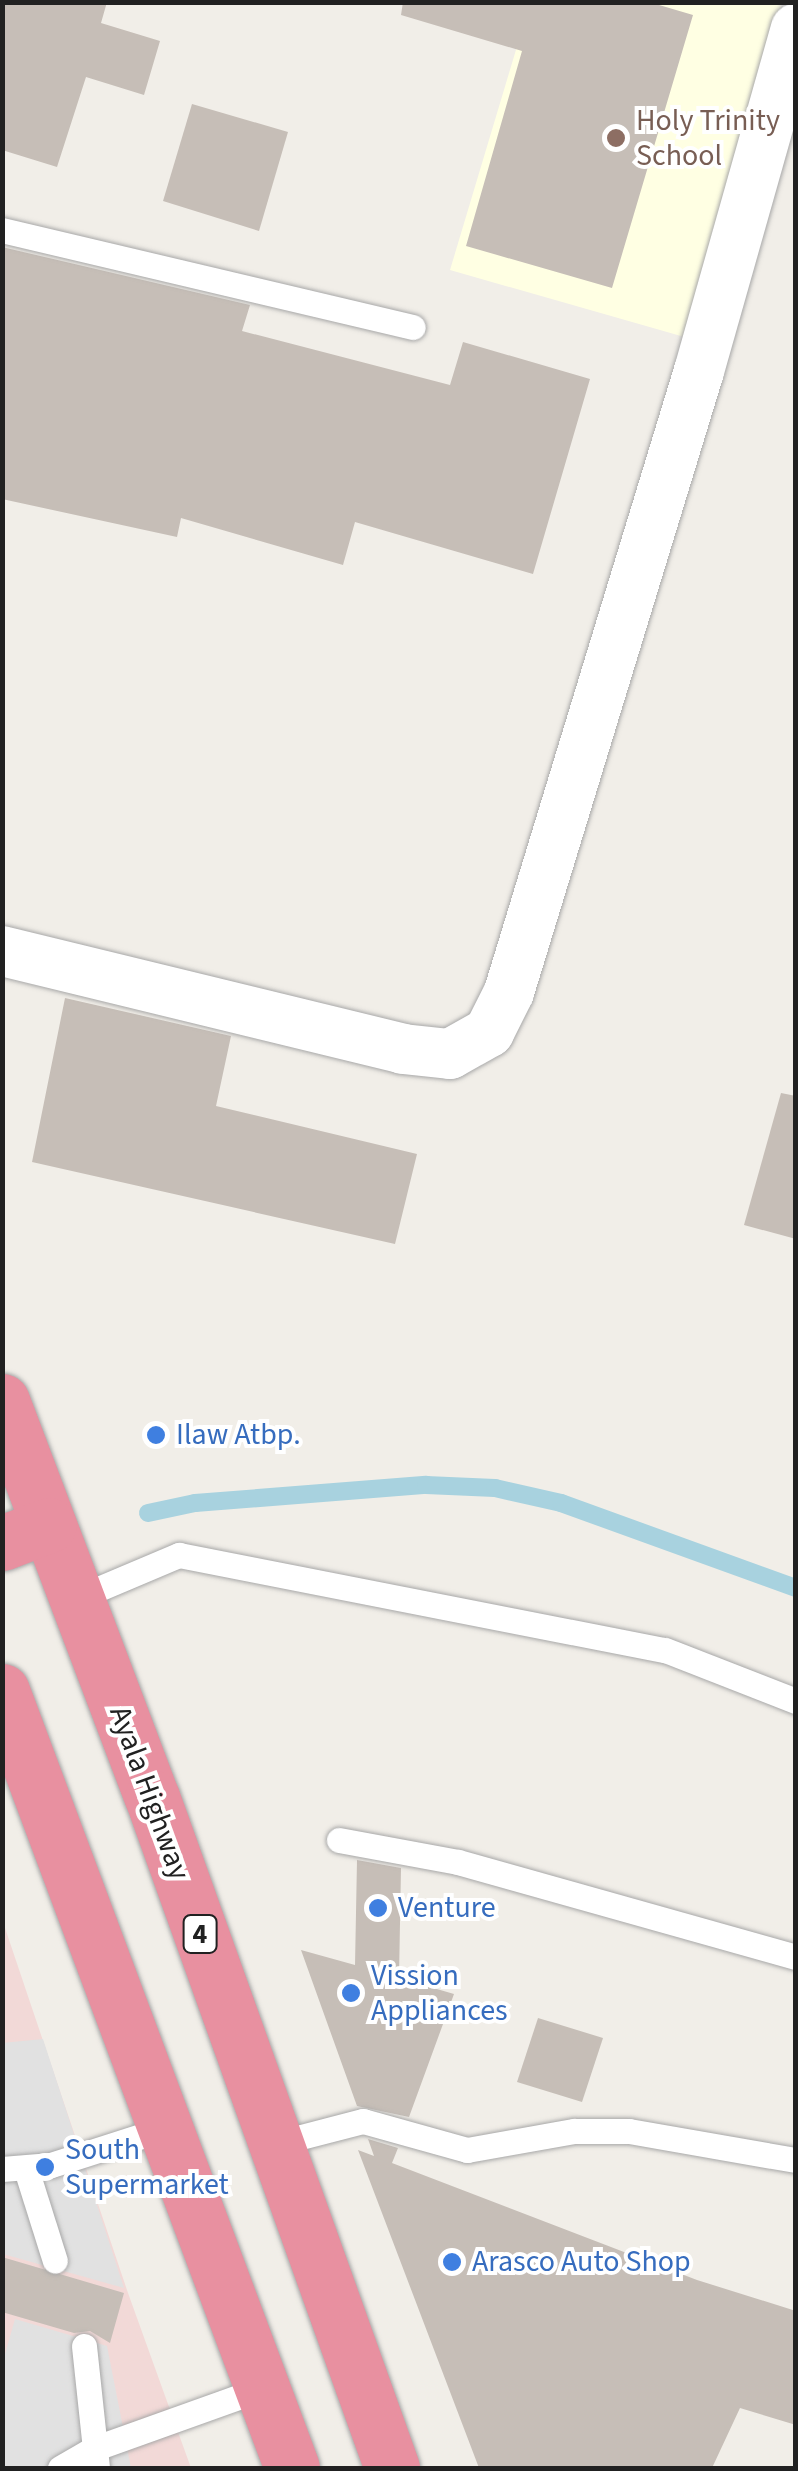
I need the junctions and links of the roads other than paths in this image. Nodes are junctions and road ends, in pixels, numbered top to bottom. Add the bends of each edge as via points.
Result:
1 (796, 28) edge
2 (2, 230) edge
3 (413, 328) dead end
4 (2, 951) edge
5 (2, 1402) edge
6 (26, 1534) edge
7 (76, 1598) junction
8 (2, 1691) edge
9 (796, 1701) edge
10 (340, 1840) dead end
11 (796, 1958) edge
12 (166, 2128) junction
13 (274, 2144) junction
14 (796, 2160) edge
15 (14, 2169) edge
16 (55, 2262) dead end
17 (84, 2346) dead end
18 (261, 2389) junction
19 (95, 2459) edge
20 (60, 2468) edge
21 (292, 2468) edge
22 (392, 2468) edge

1 - 4 street via 601,691 509,992 490,1032 450,1054 404,1049
2 - 3 lane
5 - 6 highway, Ayala Highway / 4
6 - 7 highway, Ayala Highway / 4
7 - 9 lane via 179,1556 665,1650
7 - 13 highway, Ayala Highway / 4
8 - 12 highway
10 - 11 lane via 458,1862
12 - 15 lane
12 - 18 highway
13 - 14 lane via 363,2121 467,2150 574,2131 629,2131
13 - 22 highway, Ayala Highway / 4
15 - 16 lane
17 - 19 lane
18 - 19 lane
18 - 21 highway
19 - 20 lane

